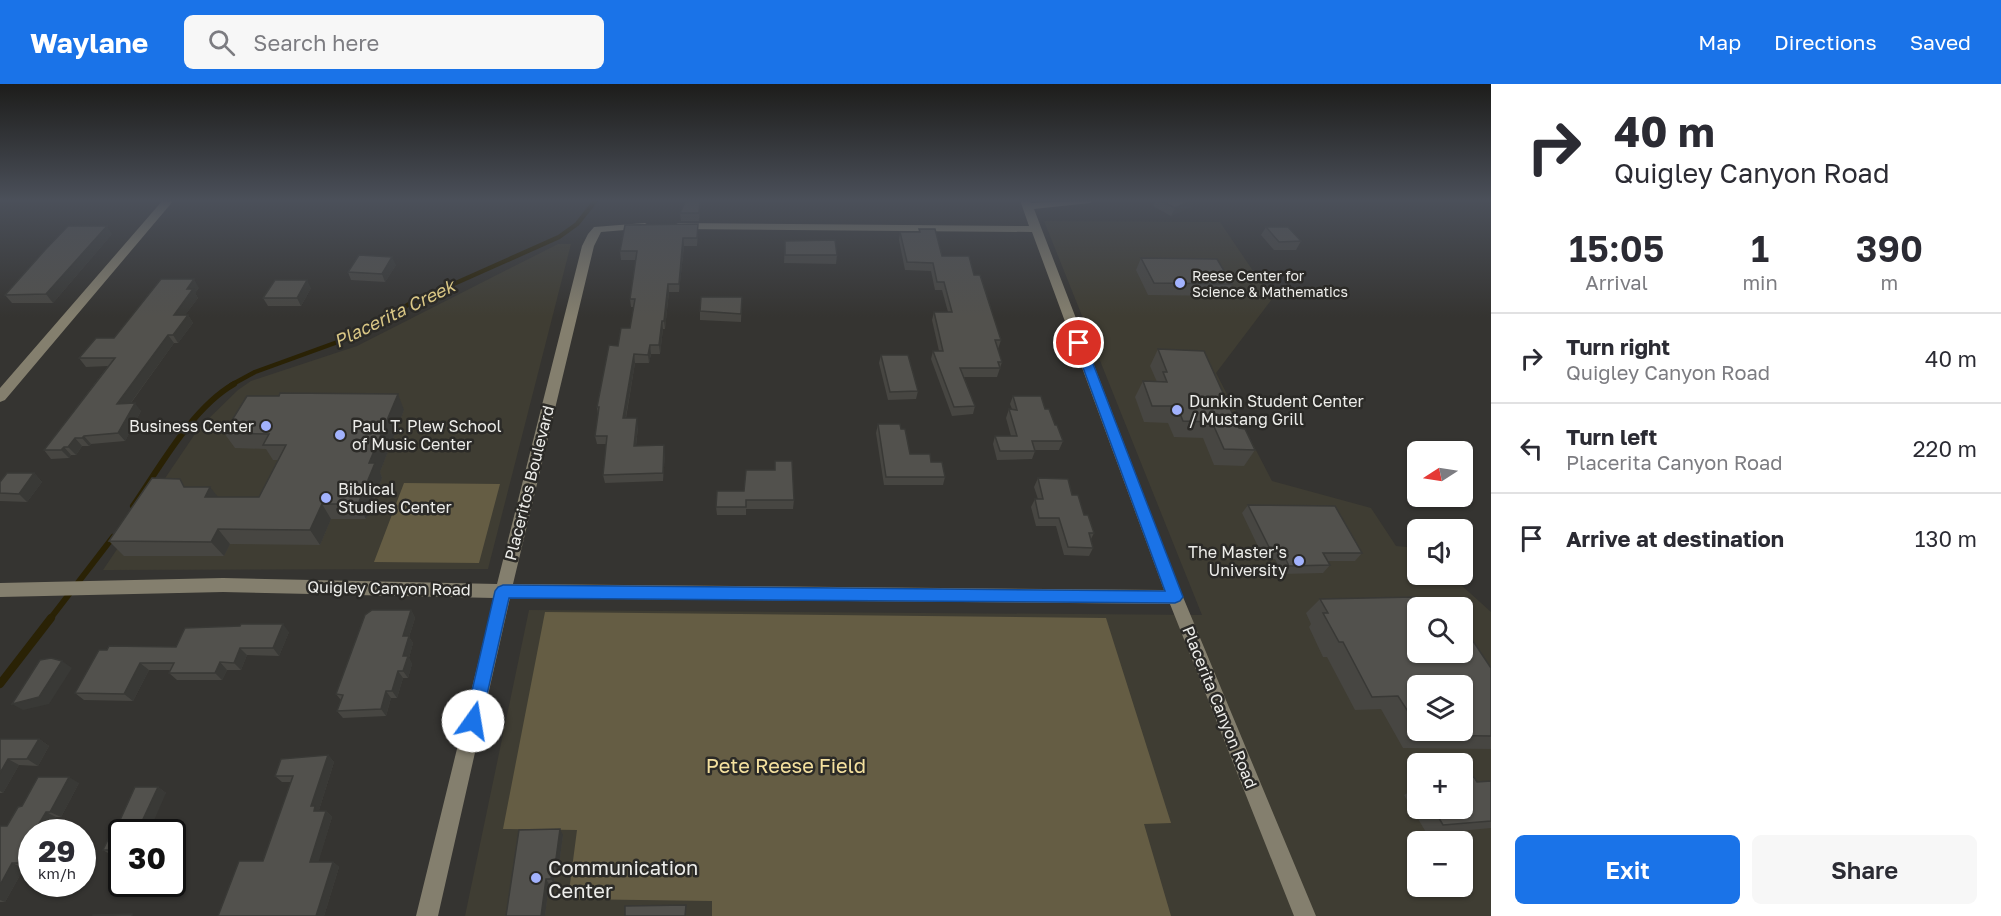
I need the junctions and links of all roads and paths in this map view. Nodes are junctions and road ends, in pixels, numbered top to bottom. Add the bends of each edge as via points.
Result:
1 (136, 239) edge
2 (591, 239) edge
3 (1038, 239) edge
4 (0, 397) edge
5 (0, 590) edge
6 (503, 591) junction
7 (1175, 597) junction
8 (427, 916) edge
9 (1305, 916) edge

1 - 4 street
2 - 6 street, Placeritos Boulevard
3 - 7 street, Placerita Canyon Road
5 - 6 street, Quigley Canyon Road via 223,585
6 - 7 street, Quigley Canyon Road
6 - 8 street, Placeritos Boulevard
7 - 9 street, Placerita Canyon Road

